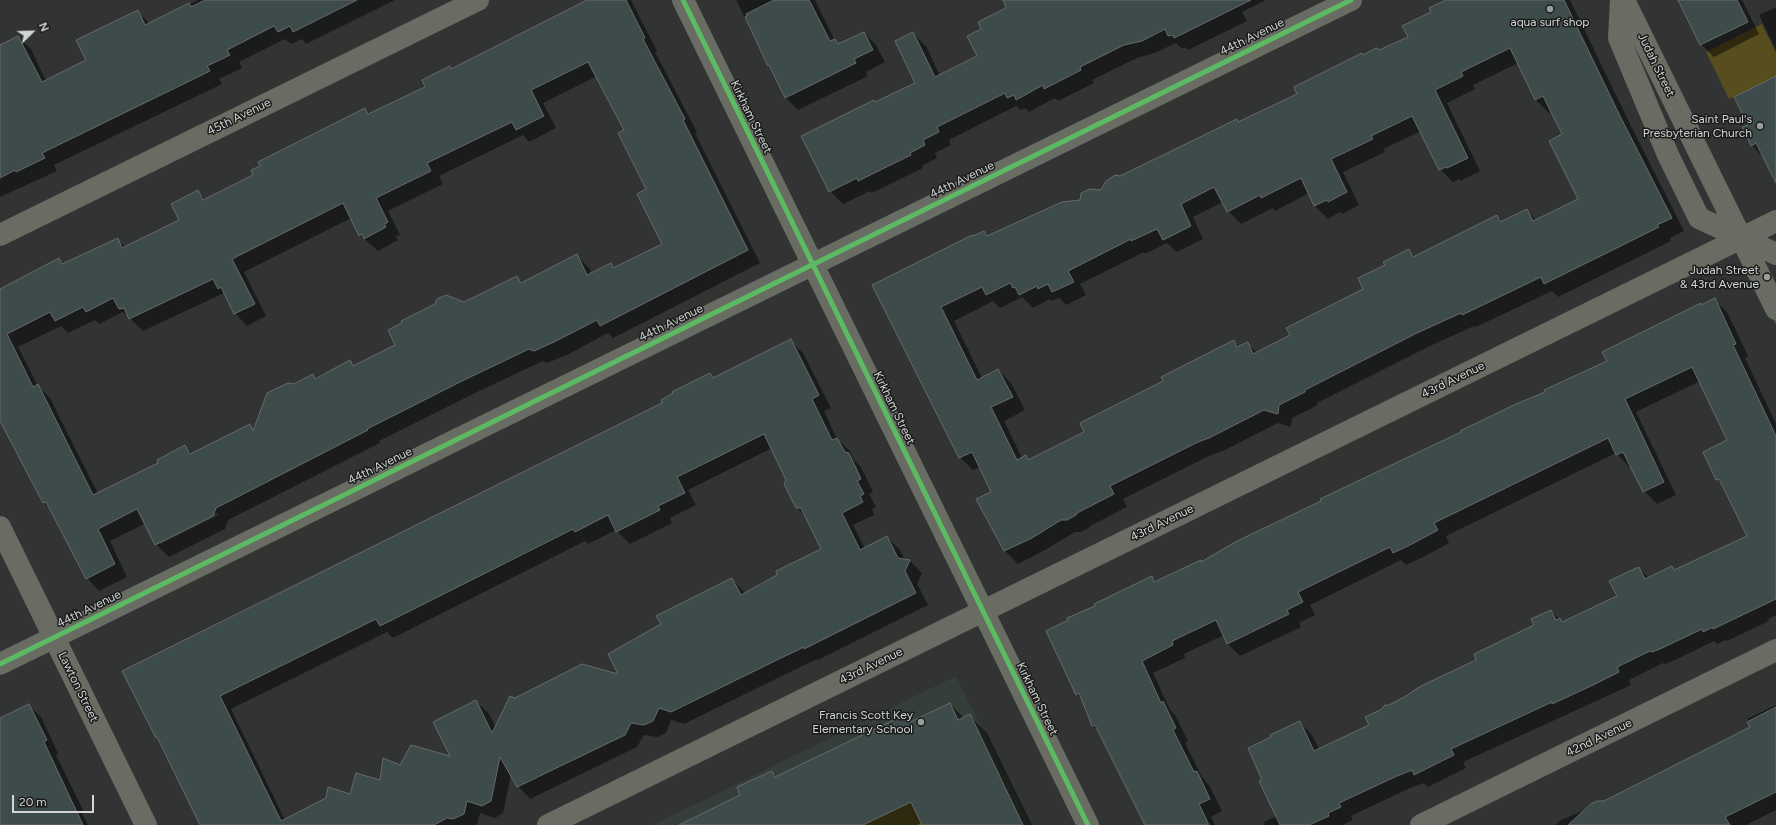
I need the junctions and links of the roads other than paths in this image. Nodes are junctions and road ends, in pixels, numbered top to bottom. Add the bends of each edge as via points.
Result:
1 (478, 0) edge
2 (683, 0) edge
3 (1351, 0) edge
4 (1621, 0) edge
5 (1624, 0) edge
6 (1776, 221) edge
7 (0, 235) edge
8 (1742, 238) junction
9 (1776, 254) edge
10 (813, 265) junction
11 (1776, 309) edge
12 (0, 527) edge
13 (983, 611) junction
14 (54, 638) junction
15 (1776, 650) edge
16 (0, 664) edge
17 (146, 825) edge
18 (548, 825) edge
19 (1088, 825) edge
20 (1421, 825) edge

1 - 7 street, 45th Avenue
2 - 10 street, Kirkham Street
3 - 10 street, 44th Avenue
4 - 8 street, Judah Street via 1619,38 1668,155 1696,211 1700,218
5 - 8 street, Judah Street
6 - 8 street, 43rd Avenue
8 - 9 street, Judah Street
8 - 11 street, Judah Street
8 - 13 street, 43rd Avenue
10 - 13 street, Kirkham Street
10 - 14 street, 44th Avenue
12 - 14 street, Lawton Street
13 - 18 street, 43rd Avenue
13 - 19 street, Kirkham Street
14 - 16 street, 44th Avenue
14 - 17 street, Lawton Street
15 - 20 street, 42nd Avenue

